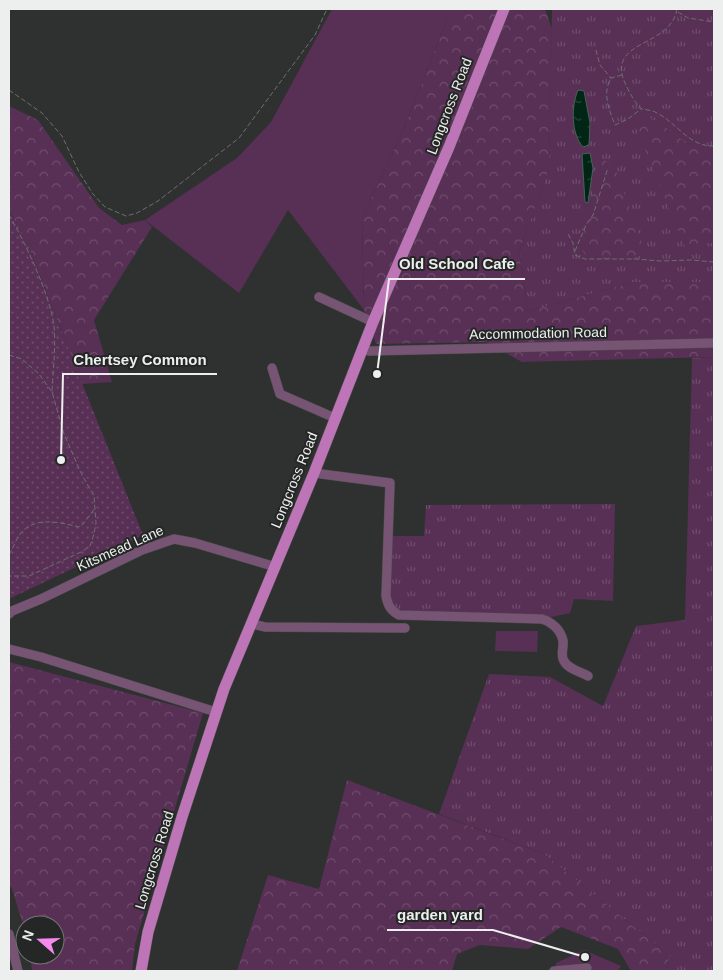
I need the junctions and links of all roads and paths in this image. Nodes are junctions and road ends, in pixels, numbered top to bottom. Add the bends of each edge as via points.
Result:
1 (327, 9) edge
2 (504, 9) edge
3 (677, 9) edge
4 (677, 12) junction
5 (714, 22) edge
6 (596, 50) dead end
7 (622, 75) junction
8 (611, 78) junction
9 (9, 90) edge
10 (642, 109) junction
11 (714, 146) edge
12 (608, 168) dead end
13 (9, 215) edge
14 (568, 234) dead end
15 (575, 252) junction
16 (714, 262) edge
17 (319, 297) dead end
18 (373, 322) junction
19 (714, 343) edge
20 (362, 349) junction
21 (9, 354) edge
22 (272, 368) dead end
23 (52, 392) junction
24 (335, 418) junction
25 (314, 473) junction
26 (95, 508) junction
27 (9, 555) edge
28 (276, 567) junction
29 (9, 576) edge
30 (9, 614) edge
31 (252, 624) junction
32 (406, 628) dead end
33 (9, 649) edge
34 (588, 676) dead end
35 (216, 712) junction
36 (9, 934) edge
37 (587, 968) dead end
38 (18, 971) edge
39 (141, 971) edge
40 (554, 971) edge

1 - 9 path via 315,35 239,138 158,201 126,216 105,207 79,172 62,136 42,113
2 - 18 main road, Longcross Road via 449,147
3 - 4 path
4 - 5 path via 688,18
4 - 7 path via 659,35 626,54 622,60
6 - 8 path via 600,65
7 - 8 path
7 - 10 path
8 - 10 path via 606,97 616,125
10 - 11 path via 662,116 699,144
12 - 15 path via 593,215
13 - 23 path via 30,256 54,324
14 - 15 path
15 - 16 path via 578,257 586,259
17 - 18 street
18 - 20 main road, Longcross Road
19 - 20 street, Accommodation Road
20 - 24 main road, Longcross Road
21 - 23 path via 28,364
22 - 24 street via 280,394
23 - 26 path via 64,434 94,496
24 - 25 main road, Longcross Road
25 - 28 main road, Longcross Road
25 - 34 street via 390,483 386,596 393,612 399,615 549,621 559,631 563,642 563,661
26 - 27 path via 78,527 52,522 28,526 19,535
26 - 29 path via 90,546 30,576
28 - 30 street, Kitsmead Lane via 174,539 142,550
28 - 31 main road, Longcross Road
31 - 32 street via 265,627
31 - 35 main road, Longcross Road
33 - 35 street
35 - 39 main road, Longcross Road via 148,932
36 - 38 street
37 - 40 street

